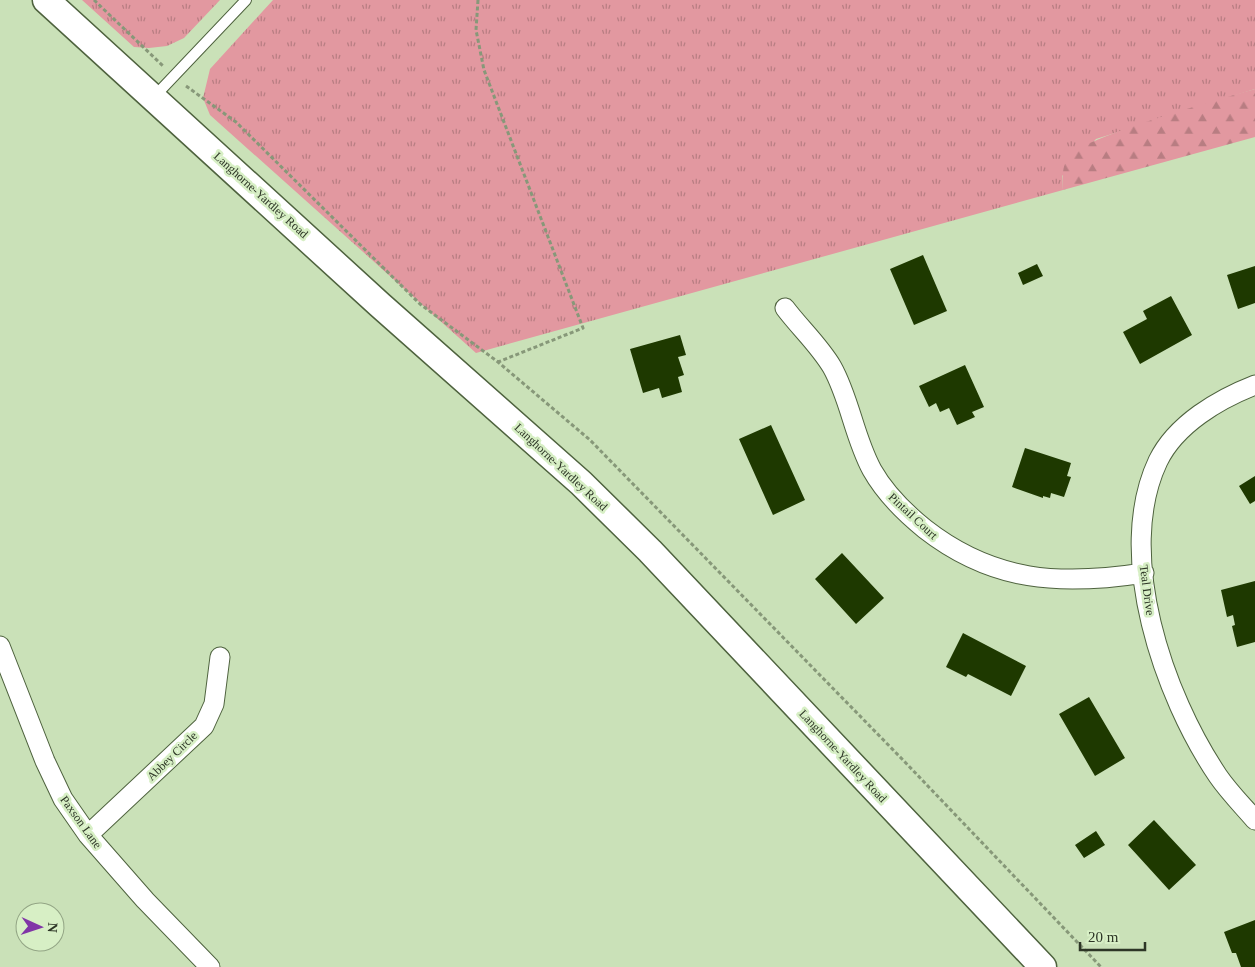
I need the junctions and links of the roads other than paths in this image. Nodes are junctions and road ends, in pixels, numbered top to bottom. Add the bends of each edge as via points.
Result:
1 (46, 0) edge
2 (246, 0) edge
3 (154, 97) junction
4 (785, 308) dead end
5 (1255, 385) edge
6 (1144, 573) junction
7 (0, 646) edge
8 (220, 657) dead end
9 (1255, 820) edge
10 (88, 835) junction
11 (210, 967) edge
12 (1043, 967) edge

1 - 3 main road, Langhorne-Yardley Road
2 - 3 lane
3 - 12 main road, Langhorne-Yardley Road via 380,305 581,483
4 - 6 street, Pintail Court via 832,368 858,441 877,478 892,499 950,548 981,564 1012,574 1059,579 1115,578
5 - 6 street, Teal Drive via 1227,398 1189,423 1159,459 1142,513
6 - 9 street, Teal Drive via 1150,617 1164,668 1182,713 1219,777
7 - 10 street, Paxson Lane via 48,769 62,799
8 - 10 street, Abbey Circle via 214,704 204,726
10 - 11 street, Paxson Lane

